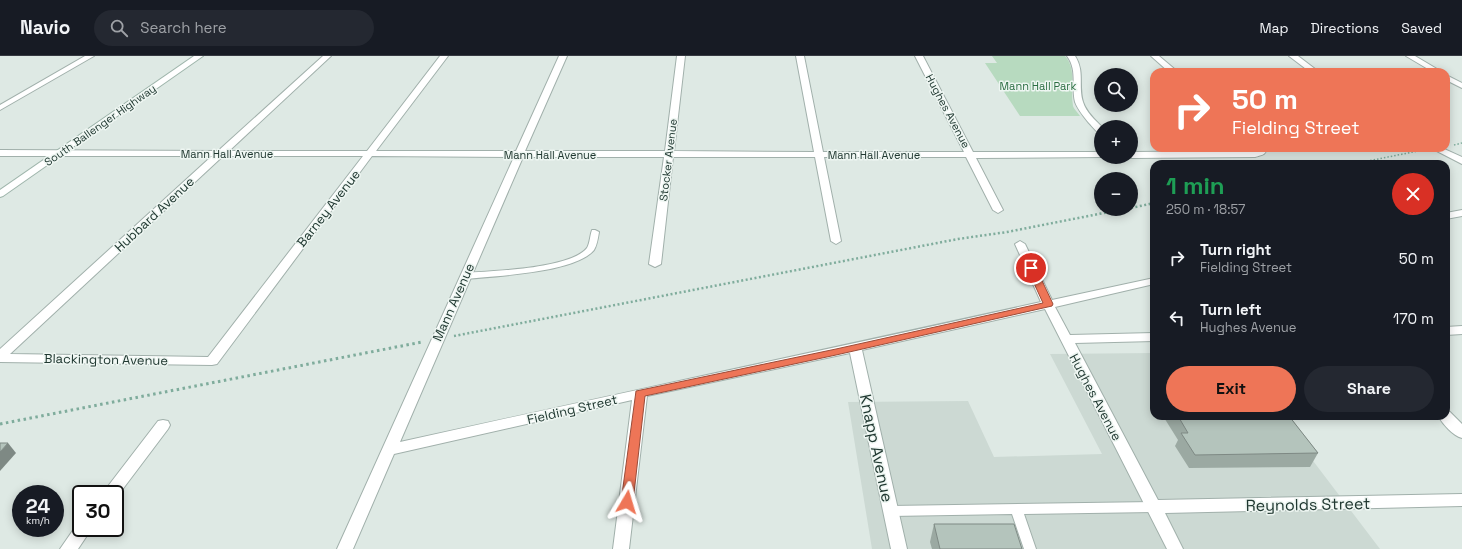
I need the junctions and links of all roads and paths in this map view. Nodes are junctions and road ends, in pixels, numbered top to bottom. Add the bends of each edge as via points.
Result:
1 (90, 56) edge
2 (199, 56) edge
3 (327, 56) edge
4 (444, 56) edge
5 (563, 56) edge
6 (681, 56) edge
7 (800, 56) edge
8 (919, 56) edge
9 (1071, 56) edge
10 (1155, 56) edge
11 (1293, 56) edge
12 (1410, 56) edge
13 (1169, 68) edge
14 (1310, 68) edge
15 (1431, 68) edge
16 (1450, 79) edge
17 (1462, 86) edge
18 (0, 108) edge
19 (1094, 122) edge
20 (1258, 152) edge
21 (1416, 152) edge
22 (1440, 152) edge
23 (0, 153) edge
24 (58, 154) junction
25 (219, 154) junction
26 (369, 155) junction
27 (519, 155) junction
28 (668, 155) junction
29 (818, 155) junction
30 (970, 155) junction
31 (1094, 155) edge
32 (1138, 155) edge
33 (1374, 160) edge
34 (1462, 161) edge
35 (0, 194) edge
36 (1150, 204) edge
37 (1138, 206) edge
38 (998, 210) dead end
39 (1462, 213) edge
40 (1094, 215) edge
41 (1450, 215) edge
42 (595, 232) dead end
43 (836, 241) dead end
44 (1020, 244) dead end
45 (655, 264) dead end
46 (465, 276) junction
47 (1150, 282) edge
48 (1048, 304) junction
49 (1462, 330) edge
50 (1450, 331) edge
51 (451, 336) dead end
52 (1150, 337) edge
53 (1066, 339) junction
54 (428, 341) dead end
55 (855, 348) junction
56 (0, 357) edge
57 (212, 361) joint
58 (640, 393) junction
59 (1449, 420) edge
60 (0, 424) edge
61 (163, 425) dead end
62 (1462, 433) edge
63 (388, 450) junction
64 (117, 485) edge
65 (1462, 500) edge
66 (1154, 507) junction
67 (1016, 509) junction
68 (891, 511) junction
69 (77, 537) edge
70 (68, 549) edge
71 (344, 549) edge
72 (621, 549) edge
73 (899, 549) edge
74 (1030, 549) edge
75 (1175, 549) edge

1 - 18 street
2 - 24 street, South Ballenger Highway
3 - 25 street, Hubbard Avenue
4 - 26 street, Barney Avenue
5 - 27 street, Mann Avenue
6 - 28 street, Stocker Avenue
7 - 29 street
8 - 30 street, Hughes Avenue
9 - 19 street via 1078,68 1079,100
10 - 13 street
11 - 14 street
12 - 15 street
16 - 17 street
20 - 32 street via 1239,155
21 - 33 path
22 - 34 street
23 - 24 street, Mann Hall Avenue
24 - 25 street, Mann Hall Avenue
24 - 35 street, South Ballenger Highway
25 - 26 street, Mann Hall Avenue
25 - 56 street, Hubbard Avenue
26 - 27 street, Mann Hall Avenue
26 - 57 street, Barney Avenue
27 - 28 street, Mann Hall Avenue
27 - 46 street, Mann Avenue
28 - 29 street, Mann Hall Avenue
28 - 45 street, Stocker Avenue
29 - 30 street, Mann Hall Avenue
29 - 43 street
30 - 31 street, Mann Hall Avenue
30 - 38 street, Hughes Avenue
36 - 37 path
39 - 41 street
40 - 51 path
42 - 46 lane via 591,249 580,258 556,265
44 - 48 street, Hughes Avenue
46 - 63 street, Mann Avenue
47 - 48 street, Fielding Street
48 - 53 street, Hughes Avenue
48 - 55 street, Fielding Street
49 - 50 street
52 - 53 street
53 - 66 street, Hughes Avenue
54 - 60 path
55 - 58 street, Fielding Street
55 - 68 street, Knapp Avenue
56 - 57 street, Blackington Avenue
58 - 63 street, Fielding Street
58 - 72 street
59 - 62 street
61 - 64 street
63 - 71 street, Mann Avenue
65 - 66 street, Reynolds Street
66 - 67 lane
66 - 75 street, Hughes Avenue
67 - 68 lane
67 - 74 lane
68 - 73 street, Knapp Avenue
69 - 70 street

